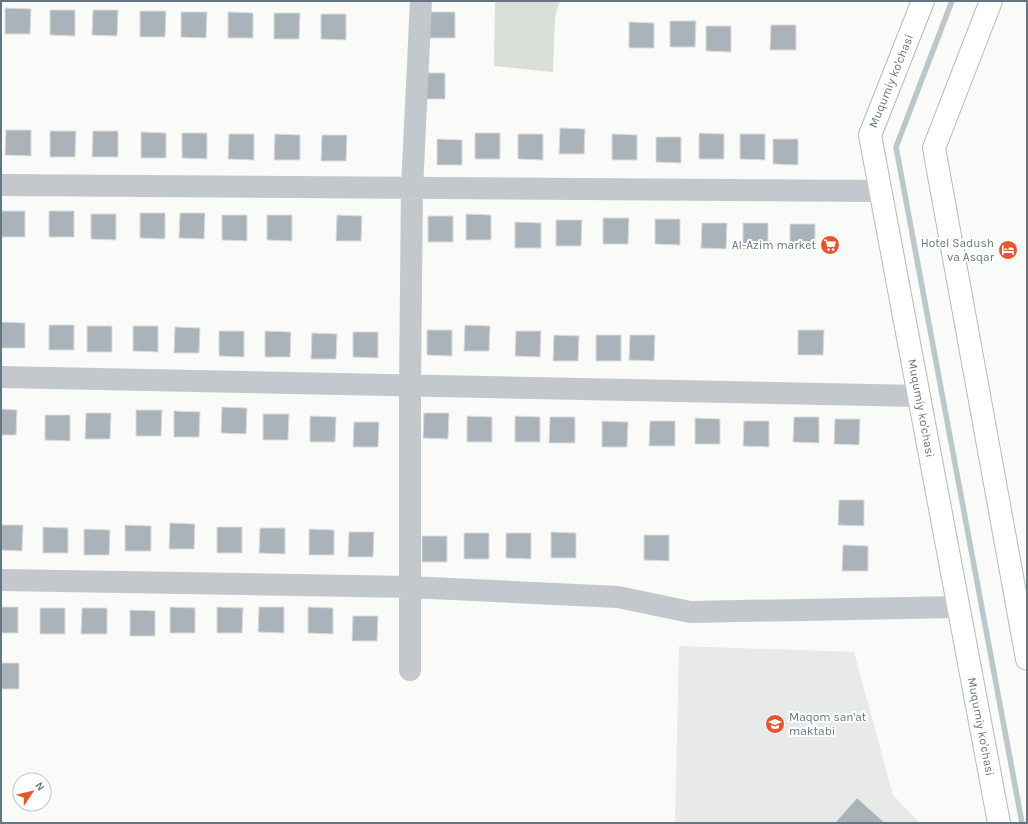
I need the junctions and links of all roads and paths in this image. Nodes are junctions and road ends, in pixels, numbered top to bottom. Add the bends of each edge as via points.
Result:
1 (421, 1) edge
2 (923, 1) edge
3 (991, 1) edge
4 (1, 185) edge
5 (412, 188) junction
6 (880, 191) junction
7 (1, 378) edge
8 (410, 386) junction
9 (919, 396) junction
10 (1, 580) edge
11 (410, 587) junction
12 (958, 607) junction
13 (1027, 659) edge
14 (410, 670) dead end
15 (999, 823) edge

1 - 5 street
2 - 6 main road, Muqumiy ko'chasi via 870,135
3 - 13 main road via 934,148
4 - 5 street
5 - 6 street
5 - 8 street
6 - 9 main road, Muqumiy ko'chasi
7 - 8 street
8 - 9 street
8 - 11 street
9 - 12 main road, Muqumiy ko'chasi
10 - 11 street
11 - 12 street via 618,597 690,612
11 - 14 street
12 - 15 main road, Muqumiy ko'chasi

